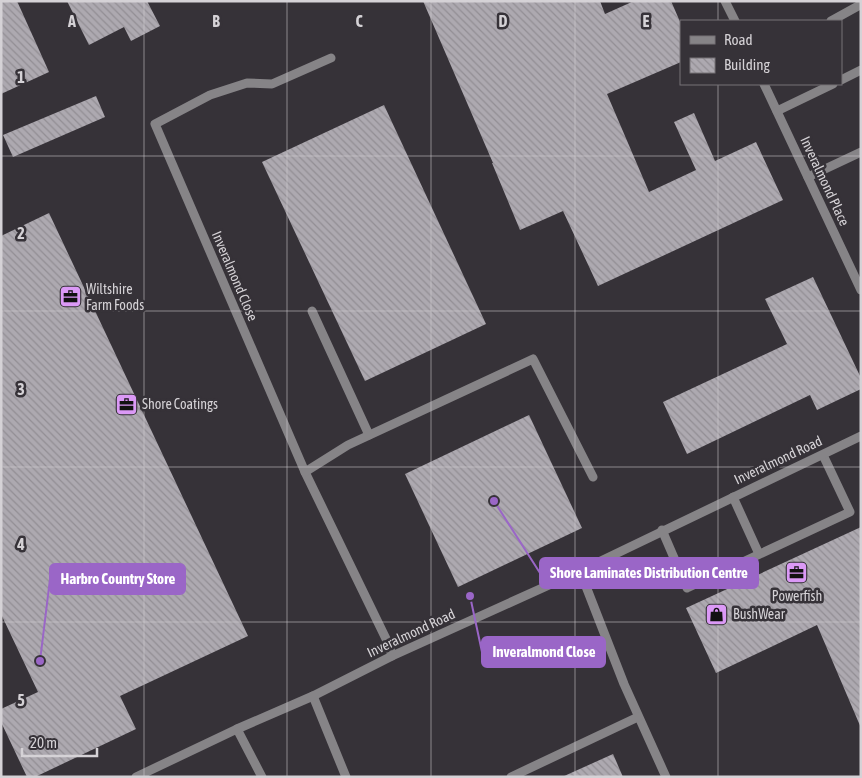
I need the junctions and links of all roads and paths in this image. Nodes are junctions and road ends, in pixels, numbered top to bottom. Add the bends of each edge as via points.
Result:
1 (725, 1) edge
2 (860, 5) edge
3 (734, 20) edge
4 (833, 20) edge
5 (331, 58) dead end
6 (861, 70) edge
7 (842, 80) edge
8 (764, 85) edge
9 (831, 85) edge
10 (777, 111) junction
11 (861, 152) edge
12 (808, 177) junction
13 (861, 290) edge
14 (312, 311) dead end
15 (369, 435) junction
16 (861, 436) edge
17 (823, 455) junction
18 (305, 472) junction
19 (593, 477) dead end
20 (733, 497) junction
21 (662, 530) junction
22 (759, 554) junction
23 (580, 571) junction
24 (392, 656) junction
25 (313, 696) junction
26 (638, 717) junction
27 (237, 728) junction
28 (136, 777) edge
29 (262, 777) edge
30 (346, 777) edge
31 (511, 777) edge
32 (666, 777) edge

1 - 3 street
2 - 4 street
5 - 18 street, Inveralmond Close via 272,84 246,82 210,95 155,124
6 - 7 street
8 - 10 street, Inveralmond Place
9 - 10 street
10 - 12 street, Inveralmond Place
11 - 12 street
12 - 13 street, Inveralmond Place
14 - 15 street
15 - 18 street
15 - 19 street via 533,359
16 - 17 street, Inveralmond Road
17 - 20 street, Inveralmond Road
17 - 22 street via 850,512
18 - 24 street, Inveralmond Close
20 - 21 street, Inveralmond Road
20 - 22 street
21 - 22 street via 687,588
21 - 23 street, Inveralmond Road
23 - 24 street, Inveralmond Road
23 - 26 street
24 - 25 street, Inveralmond Road
25 - 27 street, Inveralmond Road
25 - 30 street
26 - 31 street
26 - 32 street
27 - 28 street, Inveralmond Road
27 - 29 street

